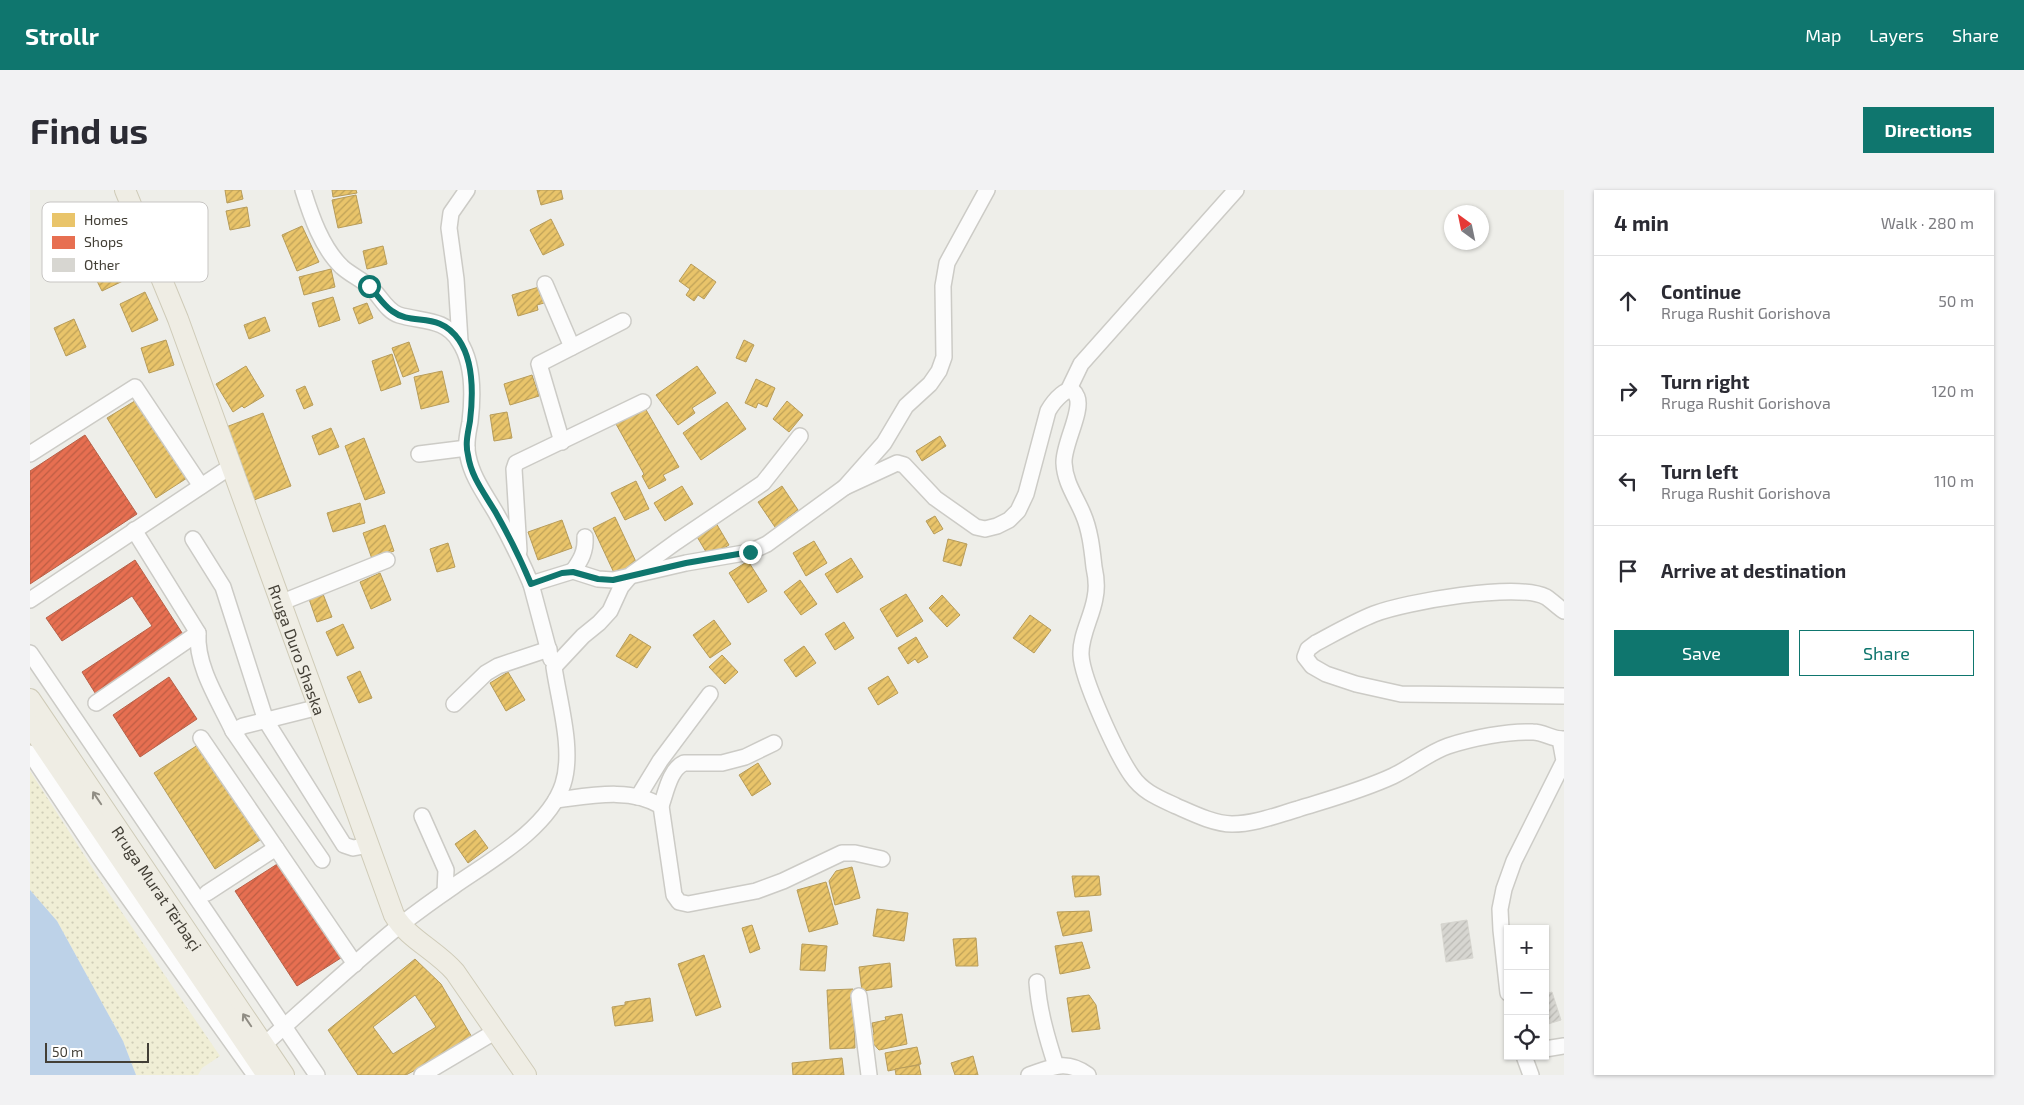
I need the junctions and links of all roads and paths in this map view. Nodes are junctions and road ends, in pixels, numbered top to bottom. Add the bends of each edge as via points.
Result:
1 (125, 190) edge
2 (303, 190) edge
3 (467, 190) edge
4 (987, 190) edge
5 (1236, 190) edge
6 (130, 202) edge
7 (163, 282) edge
8 (545, 284) dead end
9 (623, 321) dead end
10 (460, 341) junction
11 (572, 347) junction
12 (1068, 391) junction
13 (643, 402) dead end
14 (800, 436) dead end
15 (562, 442) junction
16 (467, 448) junction
17 (30, 454) edge
18 (419, 454) dead end
19 (230, 466) junction
20 (201, 486) junction
21 (845, 487) junction
22 (134, 530) junction
23 (585, 537) dead end
24 (193, 539) dead end
25 (519, 558) junction
26 (387, 560) dead end
27 (573, 572) junction
28 (632, 574) junction
29 (531, 584) junction
30 (30, 600) edge
31 (280, 603) junction
32 (1564, 611) edge
33 (198, 634) junction
34 (549, 649) junction
35 (30, 652) edge
36 (554, 667) junction
37 (710, 694) dead end
38 (1564, 696) edge
39 (30, 699) edge
40 (96, 703) dead end
41 (454, 704) dead end
42 (319, 707) junction
43 (266, 721) junction
44 (30, 725) edge
45 (233, 731) junction
46 (201, 738) dead end
47 (1562, 739) edge
48 (774, 743) dead end
49 (30, 753) edge
50 (638, 797) junction
51 (556, 800) junction
52 (661, 806) junction
53 (422, 816) dead end
54 (369, 845) junction
55 (276, 848) junction
56 (882, 859) dead end
57 (322, 860) dead end
58 (445, 892) junction
59 (207, 893) dead end
60 (400, 926) junction
61 (355, 964) junction
62 (1505, 970) edge
63 (1036, 982) dead end
64 (859, 996) dead end
65 (284, 1027) junction
66 (496, 1031) junction
67 (1564, 1046) edge
68 (1549, 1048) edge
69 (258, 1050) junction
70 (1525, 1060) edge
71 (1056, 1066) junction
72 (255, 1075) edge
73 (267, 1075) edge
74 (284, 1075) edge
75 (317, 1075) edge
76 (422, 1075) edge
77 (526, 1075) edge
78 (869, 1075) edge
79 (1029, 1075) edge
80 (1088, 1075) edge
81 (1531, 1075) edge

1 - 6 main road, Rruga Duro Shaska
2 - 10 street via 327,248 340,265 369,286 391,311 437,322 450,329
3 - 10 street via 451,213 449,228
4 - 21 street via 947,263 942,286 944,357 939,371 906,406 884,443
5 - 12 street via 1081,364
7 - 19 main road, Rruga Duro Shaska
8 - 11 street
9 - 11 street
10 - 16 street via 471,388
11 - 15 street via 539,364
12 - 21 street via 1055,400 1048,411 1026,494 1018,511 997,526 976,527 935,498 904,465 897,463
12 - 47 street via 1077,396 1078,403 1064,463 1070,490 1089,528 1095,570 1096,597 1080,654 1091,693 1115,744 1132,776 1145,791 1208,818 1230,824 1255,822 1370,787 1447,746 1515,733 1534,732
13 - 15 street
14 - 28 street via 763,483
15 - 25 street via 516,463
16 - 18 street
16 - 25 street via 477,483
17 - 20 street via 135,387
19 - 20 street
19 - 31 main road, Rruga Duro Shaska
20 - 22 street
21 - 28 street via 767,544 750,552
22 - 30 street
22 - 33 street
23 - 27 street via 584,553
24 - 43 street via 223,587
25 - 29 street
26 - 31 street
27 - 28 street via 613,580
27 - 29 street
28 - 36 street via 621,587 610,611
29 - 34 street
31 - 42 main road, Rruga Duro Shaska
32 - 38 street via 1546,597 1531,593 1498,592 1408,603 1374,614 1316,643 1308,649 1305,657 1312,666 1326,674 1401,694
33 - 40 street
33 - 45 street via 200,660
34 - 36 street
34 - 41 street via 498,666 486,673
35 - 65 street
36 - 51 street via 567,759
37 - 50 street via 660,761
69 -> 39 main road, Rruga Murat Tërbaçi
42 - 43 street
42 - 54 main road, Rruga Duro Shaska
43 - 45 street
43 - 54 street via 344,845 350,848
44 - 69 main road, Rruga Murat Tërbaçi
45 - 57 street
46 - 55 street
47 - 62 street via 1564,761 1514,861 1504,889 1500,909
48 - 52 street via 745,757 722,763 684,763 674,772
49 - 72 street via 100,858
50 - 51 street via 605,795
50 - 52 street
51 - 58 street via 522,838
52 - 56 street via 674,895 679,902 700,903 756,891 842,852
53 - 58 street via 446,870
54 - 60 main road, Rruga Duro Shaska
55 - 59 street
55 - 61 street
58 - 60 street
60 - 61 street
60 - 66 main road, Rruga Duro Shaska via 444,960
61 - 65 street
63 - 71 street via 1041,1014
64 - 78 street
65 - 69 street
65 - 75 street
66 - 76 street
66 - 77 main road, Rruga Duro Shaska
67 - 68 street
69 - 73 main road, Rruga Murat Tërbaçi
69 - 74 main road, Rruga Murat Tërbaçi
70 - 81 street
71 - 79 street
71 - 80 street via 1076,1066

